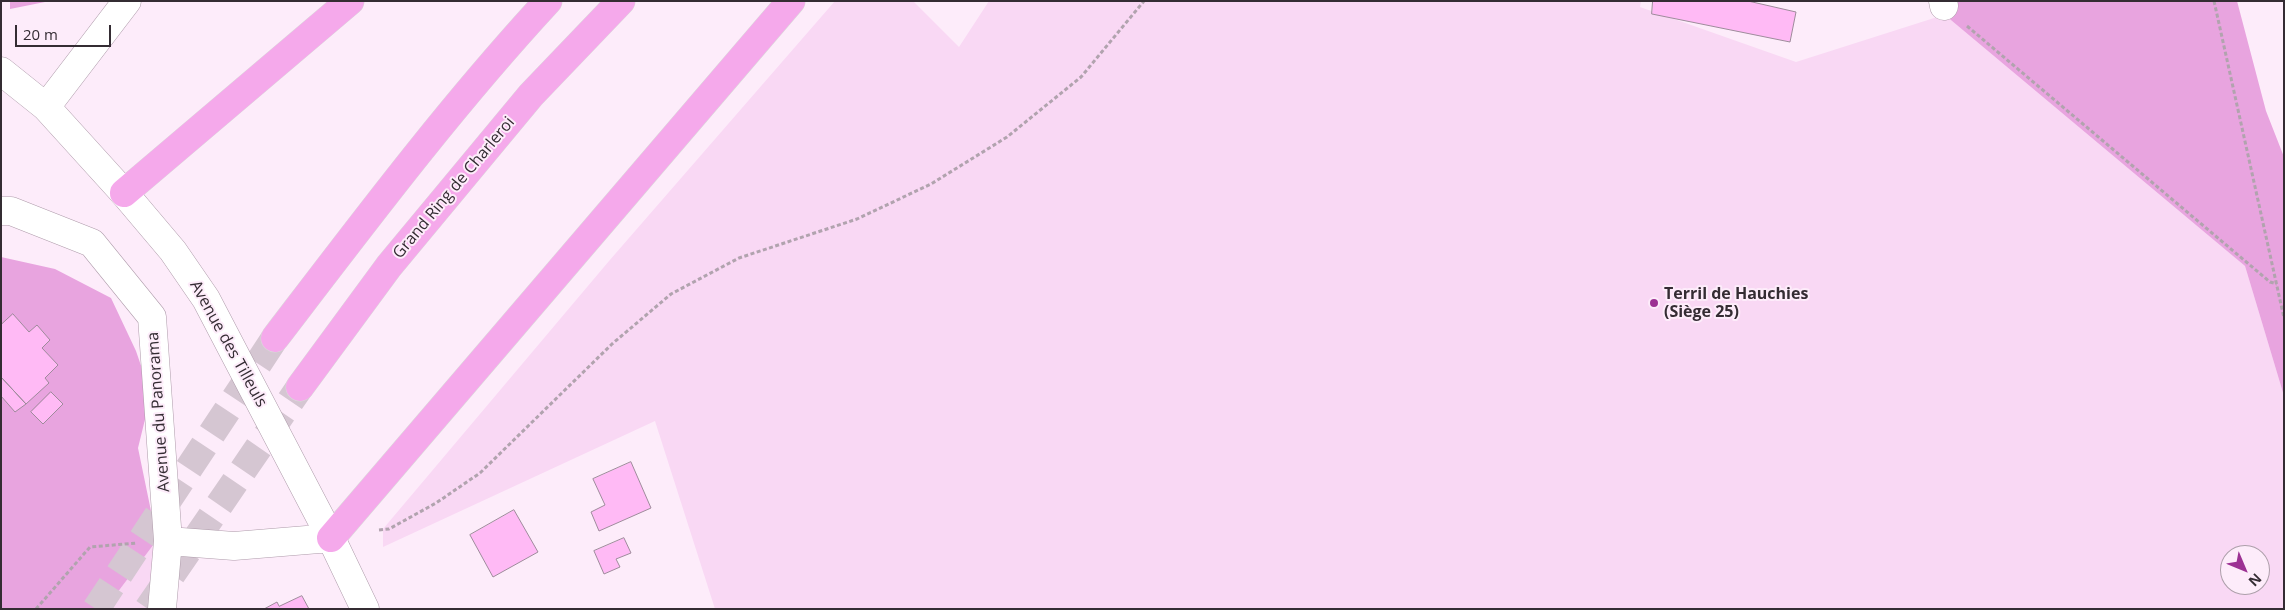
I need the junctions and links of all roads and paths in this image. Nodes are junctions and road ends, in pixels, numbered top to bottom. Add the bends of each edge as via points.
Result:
1 (127, 1) edge
2 (350, 1) edge
3 (548, 1) edge
4 (621, 1) edge
5 (791, 1) edge
6 (1144, 1) edge
7 (2214, 1) edge
8 (1943, 4) edge
9 (1, 71) edge
10 (46, 107) junction
11 (124, 193) junction
12 (1, 211) edge
13 (2277, 284) junction
14 (2284, 318) edge
15 (275, 338) tunnel mouth
16 (300, 387) tunnel mouth
17 (331, 538) junction
18 (168, 541) junction
19 (36, 609) edge
20 (162, 609) edge
21 (365, 609) edge

1 - 10 street
2 - 11 highway
3 - 15 highway via 487,69 360,226
4 - 16 highway, Grand Ring de Charleroi via 531,95 389,266
5 - 17 highway
6 - 17 path via 1081,77 1007,137 923,188 857,219 738,258 671,294 612,344 480,473 389,529
7 - 13 path
8 - 13 path via 2270,282
9 - 10 street, Avenue des Tilleuls
10 - 11 street, Avenue des Tilleuls
11 - 17 street, Avenue des Tilleuls via 173,251 206,299
12 - 18 street, Avenue du Panorama via 11,211 92,243 152,317
13 - 14 path
17 - 18 street via 234,546
17 - 21 street, Avenue des Tilleuls
18 - 19 path via 90,547
18 - 20 street, Avenue du Panorama

